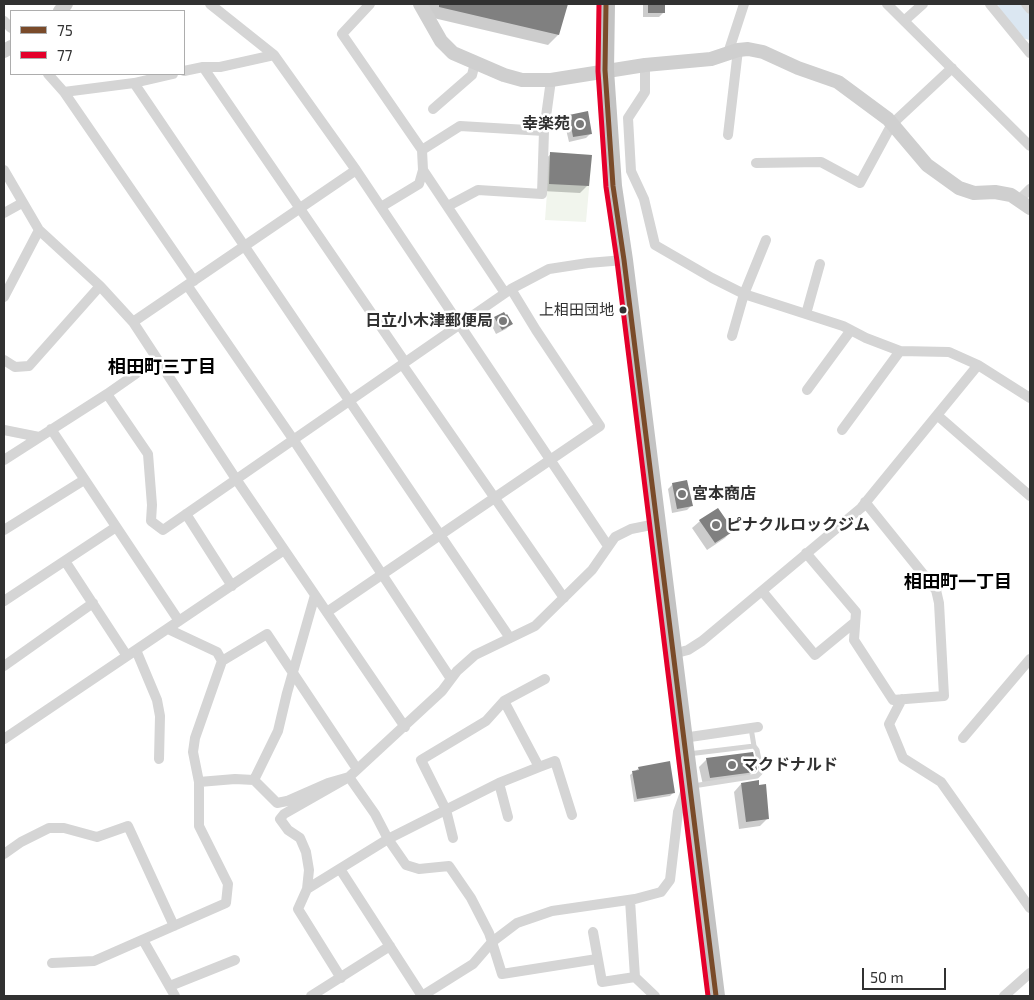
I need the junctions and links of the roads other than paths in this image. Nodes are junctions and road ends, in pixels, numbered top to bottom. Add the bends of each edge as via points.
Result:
1 (210, 4) edge
2 (370, 4) edge
3 (420, 4) edge
4 (606, 4) edge
5 (744, 4) edge
6 (887, 4) edge
7 (923, 4) edge
8 (990, 4) edge
9 (1026, 4) edge
10 (1030, 9) edge
11 (904, 21) junction
12 (733, 52) junction
13 (1030, 53) edge
14 (274, 55) junction
15 (475, 63) junction
16 (645, 65) junction
17 (203, 67) junction
18 (952, 68) junction
19 (605, 70) junction
20 (185, 71) edge
21 (49, 75) edge
22 (169, 75) edge
23 (551, 80) junction
24 (134, 83) junction
25 (64, 92) junction
26 (433, 109) dead end
27 (892, 124) junction
28 (544, 131) junction
29 (728, 134) dead end
30 (1030, 146) edge
31 (422, 150) junction
32 (756, 163) dead end
33 (4, 170) edge
34 (356, 170) junction
35 (423, 170) junction
36 (1030, 189) edge
37 (22, 203) junction
38 (1025, 204) edge
39 (448, 206) junction
40 (382, 207) junction
41 (300, 208) junction
42 (4, 213) edge
43 (39, 230) junction
44 (766, 240) dead end
45 (245, 245) junction
46 (624, 260) junction
47 (820, 264) dead end
48 (190, 283) junction
49 (100, 286) junction
50 (508, 291) junction
51 (744, 294) junction
52 (4, 297) edge
53 (806, 314) junction
54 (133, 322) junction
55 (460, 325) junction
56 (851, 330) junction
57 (732, 336) dead end
58 (900, 350) junction
59 (157, 359) junction
60 (4, 360) edge
61 (404, 363) junction
62 (978, 365) junction
63 (806, 390) dead end
64 (107, 394) junction
65 (1030, 398) edge
66 (349, 401) junction
67 (937, 415) junction
68 (4, 430) edge
69 (51, 430) junction
70 (842, 430) dead end
71 (39, 437) junction
72 (293, 439) junction
73 (4, 460) edge
74 (550, 460) junction
75 (236, 479) junction
76 (84, 480) junction
77 (1030, 496) edge
78 (494, 498) junction
79 (865, 502) junction
80 (186, 514) junction
81 (656, 524) junction
82 (116, 527) junction
83 (4, 530) edge
84 (440, 535) junction
85 (608, 546) junction
86 (284, 550) junction
87 (806, 554) junction
88 (65, 561) junction
89 (382, 574) junction
90 (232, 586) junction
91 (762, 591) junction
92 (315, 595) junction
93 (564, 598) junction
94 (4, 601) edge
95 (93, 602) junction
96 (326, 612) junction
97 (179, 621) junction
98 (855, 622) junction
99 (168, 629) junction
100 (510, 638) junction
101 (132, 653) junction
102 (673, 654) junction
103 (1030, 659) edge
104 (222, 662) junction
105 (4, 666) edge
106 (292, 674) junction
107 (451, 679) junction
108 (544, 679) dead end
109 (902, 699) junction
110 (504, 701) junction
111 (405, 727) junction
112 (754, 728) joint
113 (963, 738) dead end
114 (4, 739) edge
115 (684, 746) junction
116 (754, 746) junction
117 (159, 759) dead end
118 (539, 767) junction
119 (357, 769) junction
120 (349, 777) junction
121 (254, 780) junction
122 (199, 782) junction
123 (499, 783) junction
124 (689, 784) junction
125 (446, 810) junction
126 (572, 815) dead end
127 (508, 817) dead end
128 (453, 838) dead end
129 (388, 840) junction
130 (4, 854) edge
131 (340, 869) junction
132 (307, 889) junction
133 (630, 900) junction
134 (1030, 908) edge
135 (174, 926) junction
136 (593, 932) dead end
137 (143, 940) junction
138 (492, 942) junction
139 (390, 946) junction
140 (597, 958) junction
141 (235, 960) dead end
142 (52, 963) dead end
143 (1030, 973) edge
144 (635, 977) junction
145 (341, 978) junction
146 (170, 986) junction
147 (1016, 992) edge
148 (175, 996) edge
149 (311, 996) edge
150 (422, 996) edge
151 (655, 996) edge
152 (716, 996) edge
153 (1004, 996) edge

1 - 14 street
2 - 31 street via 342,34
3 - 15 street via 447,47
4 - 19 highway
5 - 12 street
6 - 11 street
7 - 11 street
8 - 13 street
9 - 10 street
11 - 18 street
12 - 16 street via 711,59
12 - 27 street via 748,49 763,52 838,82
12 - 29 street
14 - 17 street via 220,67
14 - 34 street
15 - 23 street via 522,80
15 - 26 street via 472,75
16 - 19 street
16 - 51 street via 645,92 628,118 631,171 644,199 654,245
17 - 20 street
17 - 41 street
18 - 27 street
18 - 30 street
19 - 23 street
19 - 46 highway via 613,186
21 - 25 street
22 - 24 street
23 - 28 street
24 - 25 street
24 - 45 street
25 - 48 street
27 - 32 street via 860,183 821,162
27 - 38 street via 927,165 959,188 974,193 1011,195
28 - 31 street via 460,126
28 - 39 street via 542,194 478,190
31 - 35 street
33 - 37 street
34 - 40 street
34 - 41 street
35 - 39 street
35 - 40 street via 419,184
36 - 38 street
37 - 42 street
37 - 43 street
39 - 50 street
40 - 55 street
41 - 45 street
41 - 61 street
43 - 49 street
43 - 52 street
44 - 51 street
45 - 48 street
45 - 66 street
46 - 50 street via 550,269
46 - 81 highway
47 - 53 street
48 - 54 street
48 - 72 street
49 - 54 street
49 - 60 street via 29,366 15,367
50 - 55 street
50 - 74 street via 600,426
51 - 53 street
51 - 57 street
53 - 56 street
54 - 59 street
55 - 61 street
55 - 74 street
56 - 58 street
56 - 63 street
58 - 62 street via 949,352
58 - 70 street
59 - 64 street
59 - 75 street
61 - 66 street
61 - 78 street
62 - 65 street
62 - 67 street
64 - 69 street
64 - 80 street via 148,454 151,522 163,530
66 - 72 street
66 - 84 street
67 - 77 street
67 - 79 street
68 - 71 street
69 - 71 street
69 - 76 street
71 - 73 street
72 - 75 street
72 - 89 street
74 - 78 street
74 - 85 street
75 - 80 street
75 - 86 street
76 - 82 street
76 - 83 street
78 - 84 street
78 - 93 street
79 - 87 street
79 - 109 street via 936,590 939,603 944,696
80 - 90 street
81 - 85 street via 621,532
81 - 102 highway
82 - 88 street
82 - 97 street
84 - 89 street
84 - 100 street
85 - 93 street via 592,570
86 - 90 street
86 - 92 street
87 - 91 street
87 - 98 street via 856,612
88 - 94 street
88 - 95 street
89 - 96 street
89 - 107 street
90 - 97 street
91 - 98 street via 815,655
91 - 102 street via 702,641
92 - 96 street
92 - 106 street
93 - 100 street via 535,626
95 - 101 street
95 - 105 street
96 - 111 street
97 - 99 street
98 - 109 street via 854,640 894,700
99 - 101 street
99 - 104 street via 217,652
100 - 107 street via 476,655
101 - 114 street
101 - 117 street via 157,700
102 - 115 highway
103 - 113 street
104 - 106 street via 267,634
104 - 122 street via 195,738 193,752
106 - 119 street
106 - 121 street via 278,731
107 - 111 street
108 - 110 street
109 - 134 street via 889,724 903,758 941,782
110 - 118 street
110 - 125 street via 486,721 421,760
111 - 119 street
112 - 115 street
112 - 116 lane
115 - 116 lane
115 - 124 highway
116 - 124 lane via 761,769 757,776
118 - 123 street
118 - 126 street via 555,761
119 - 120 street
120 - 121 street via 277,803
120 - 129 street via 375,814
120 - 132 street via 280,819 300,838 306,852 309,870
121 - 122 street
122 - 135 street via 199,826 228,884 226,903
123 - 125 street
123 - 127 street
124 - 133 street via 678,812 670,880 661,892
124 - 152 highway
125 - 128 street
125 - 129 street
129 - 131 street
129 - 138 street via 406,865 419,869 449,866 471,898
130 - 135 street via 49,828 64,828 97,837 128,826
131 - 132 street
131 - 139 street
132 - 145 street via 298,909
133 - 138 street via 552,911 517,923
133 - 144 street
135 - 137 street
136 - 140 street
137 - 142 street via 94,961
137 - 146 street
138 - 140 street via 502,974
138 - 150 street via 473,964
139 - 145 street
139 - 150 street
140 - 144 street via 602,982
141 - 146 street
143 - 147 street
144 - 151 street
145 - 149 street
146 - 148 street
147 - 153 street

